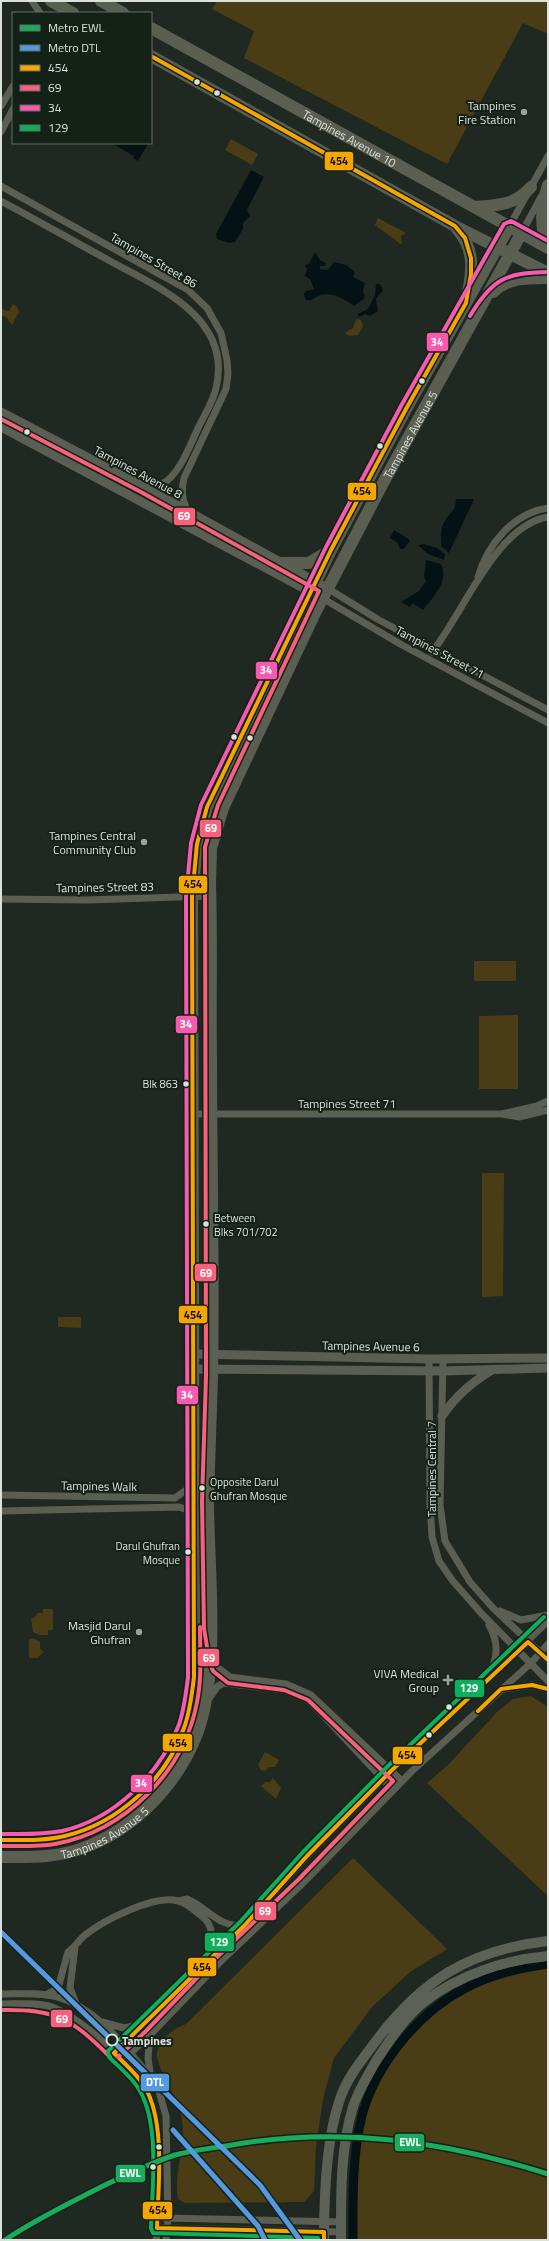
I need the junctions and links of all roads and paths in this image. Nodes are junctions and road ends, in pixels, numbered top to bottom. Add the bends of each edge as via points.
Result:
1 (32, 1) edge
2 (51, 1) edge
3 (101, 1) edge
4 (39, 12) edge
5 (71, 12) edge
6 (121, 12) edge
7 (152, 29) edge
8 (152, 57) edge
9 (12, 88) edge
10 (1, 106) edge
11 (12, 111) edge
12 (1, 132) edge
13 (548, 156) edge
14 (1, 181) edge
15 (548, 185) edge
16 (4, 187) edge
17 (531, 187) junction
18 (1, 201) edge
19 (1, 206) edge
20 (474, 207) junction
21 (14, 208) junction
22 (455, 226) junction
23 (509, 227) junction
24 (521, 234) junction
25 (498, 248) junction
26 (548, 248) edge
27 (511, 255) junction
28 (548, 273) edge
29 (548, 278) edge
30 (488, 298) junction
31 (466, 303) junction
32 (1, 412) edge
33 (1, 427) edge
34 (186, 453) junction
35 (194, 457) junction
36 (144, 487) junction
37 (548, 508) edge
38 (188, 512) junction
39 (548, 517) edge
40 (331, 550) junction
41 (282, 563) junction
42 (476, 583) junction
43 (313, 587) junction
44 (325, 593) junction
45 (434, 650) junction
46 (428, 657) junction
47 (548, 710) edge
48 (548, 724) edge
49 (210, 896) junction
50 (192, 897) junction
51 (1, 899) edge
52 (548, 1101) edge
53 (548, 1110) edge
54 (192, 1114) junction
55 (211, 1114) junction
56 (502, 1114) junction
57 (193, 1354) junction
58 (212, 1354) junction
59 (548, 1358) edge
60 (429, 1359) junction
61 (443, 1359) junction
62 (548, 1368) edge
63 (193, 1369) junction
64 (212, 1369) junction
65 (492, 1370) junction
66 (429, 1371) junction
67 (443, 1371) junction
68 (442, 1416) junction
69 (193, 1485) junction
70 (1, 1495) edge
71 (208, 1501) junction
72 (1, 1511) edge
73 (193, 1512) junction
74 (493, 1608) junction
75 (548, 1615) edge
76 (484, 1616) junction
77 (548, 1622) edge
78 (210, 1628) junction
79 (528, 1642) junction
80 (548, 1644) edge
81 (519, 1651) junction
82 (541, 1653) junction
83 (548, 1660) edge
84 (531, 1663) junction
85 (486, 1681) junction
86 (548, 1681) edge
87 (501, 1689) junction
88 (548, 1689) edge
89 (207, 1701) junction
90 (392, 1770) junction
91 (383, 1779) junction
92 (402, 1781) junction
93 (393, 1790) junction
94 (1, 1840) edge
95 (1, 1857) edge
96 (179, 1901) junction
97 (244, 1926) junction
98 (548, 1941) edge
99 (75, 1947) junction
100 (548, 1956) edge
101 (208, 1961) junction
102 (1, 1994) edge
103 (46, 1995) junction
104 (1, 2004) edge
105 (77, 2006) junction
106 (101, 2022) junction
107 (143, 2024) junction
108 (150, 2035) junction
109 (123, 2045) junction
110 (114, 2053) junction
111 (131, 2054) junction
112 (122, 2061) junction
113 (151, 2078) junction
114 (157, 2218) junction
115 (168, 2218) junction
116 (157, 2228) junction
117 (168, 2228) junction
118 (324, 2231) edge
119 (341, 2231) edge
120 (156, 2240) edge
121 (166, 2240) edge

1 - 4 street
2 - 5 main road
3 - 6 main road
7 - 20 main road, Tampines Avenue 10
8 - 22 main road, Tampines Avenue 10
9 - 10 street
11 - 12 street
13 - 17 street
14 - 16 street
15 - 24 street
15 - 26 main road via 541,211
16 - 35 street, Tampines Street 86 via 188,290 207,308 221,333 228,374 226,389
17 - 20 main road via 521,198 504,204
17 - 23 street
18 - 21 street, Tampines Street 86
19 - 21 street
20 - 23 main road, Tampines Avenue 10
21 - 34 street, Tampines Street 86 via 153,284 189,307 205,325 217,358 216,387 212,402
22 - 25 main road, Tampines Avenue 10
22 - 31 main road via 465,238 471,258 472,274
23 - 24 main road, Tampines Avenue 10
23 - 25 main road, Tampines Avenue 5
24 - 26 main road, Tampines Avenue 10
24 - 27 main road, Tampines Avenue 5
25 - 27 main road, Tampines Avenue 10
25 - 31 main road, Tampines Avenue 5
27 - 28 main road, Tampines Avenue 10
27 - 30 main road, Tampines Avenue 5
29 - 30 main road via 507,281
30 - 44 main road, Tampines Avenue 5 via 383,483
31 - 40 main road, Tampines Avenue 5
32 - 36 street, Tampines Avenue 8
33 - 43 street, Tampines Avenue 8
34 - 35 street
34 - 36 street, Tampines Street 86 via 175,474 162,484
35 - 38 street, Tampines Street 86 via 182,489 183,501
36 - 38 street, Tampines Avenue 8
37 - 42 street via 530,513 508,527 488,554
38 - 41 street, Tampines Avenue 8
39 - 42 street via 532,521 514,533
40 - 41 main road via 309,563
40 - 43 main road, Tampines Avenue 5
41 - 43 street, Tampines Avenue 8
42 - 45 street
43 - 44 street, Tampines Avenue 8
43 - 50 main road, Tampines Avenue 5 via 207,807 198,844
44 - 45 street, Tampines Street 71
44 - 46 street, Tampines Street 71 via 402,645
44 - 49 main road, Tampines Avenue 5 via 223,808 211,848
45 - 46 street
45 - 47 street, Tampines Street 71
46 - 48 street, Tampines Street 71
49 - 50 street, Tampines Street 83
49 - 55 main road, Tampines Avenue 5
50 - 51 street, Tampines Street 83
50 - 54 main road, Tampines Avenue 5
52 - 56 street, Tampines Street 71
53 - 56 street, Tampines Street 71 via 518,1117
54 - 55 street, Tampines Street 71
54 - 57 main road, Tampines Avenue 5
55 - 56 street, Tampines Street 71
55 - 58 main road, Tampines Avenue 5
57 - 58 street, Tampines Avenue 6
57 - 63 main road, Tampines Avenue 5
58 - 60 street, Tampines Avenue 6
58 - 64 main road, Tampines Avenue 5
59 - 61 street, Tampines Avenue 6
60 - 61 street, Tampines Avenue 6
60 - 66 street, Tampines Central 7
61 - 67 street, Tampines Central 7
62 - 65 street, Tampines Avenue 6
63 - 64 street, Tampines Avenue 6
63 - 69 main road, Tampines Avenue 5
64 - 66 street, Tampines Avenue 6
64 - 71 main road, Tampines Avenue 5
65 - 67 street, Tampines Avenue 6
65 - 68 street via 468,1386
66 - 67 street, Tampines Avenue 6
66 - 76 street, Tampines Central 7 via 428,1464 432,1537 439,1561
67 - 68 street, Tampines Central 7
68 - 74 street, Tampines Central 7 via 440,1505 445,1541 470,1582
69 - 70 street, Tampines Walk via 175,1498
69 - 73 main road, Tampines Avenue 5
71 - 73 main road via 202,1509
71 - 78 main road, Tampines Avenue 5
72 - 73 street, Tampines Walk via 179,1507
73 - 94 main road, Tampines Avenue 5 via 194,1677 189,1710 174,1750 143,1792 109,1818 88,1828 55,1838
74 - 75 street via 521,1620
74 - 79 street, Tampines Central 7
76 - 81 street, Tampines Central 7
76 - 85 street, Tampines Central 7 via 496,1640 497,1650
77 - 79 street
78 - 89 main road, Tampines Avenue 5
78 - 90 street via 217,1667 221,1671 230,1676 286,1684 311,1695
79 - 81 street
79 - 82 street, Tampines Central 7
80 - 82 street
81 - 84 street, Tampines Central 7
81 - 85 street
82 - 83 street, Tampines Central 7
82 - 84 street
84 - 86 street, Tampines Central 7
84 - 87 street
85 - 90 street
87 - 88 street via 532,1685
87 - 92 street
89 - 91 street via 218,1686 224,1683 284,1690 298,1695 308,1700 323,1714
89 - 95 main road, Tampines Avenue 5 via 196,1735 182,1764 152,1804 131,1822 83,1848 39,1857
90 - 91 street
90 - 92 street
91 - 93 street
91 - 97 street via 307,1856
92 - 93 street
93 - 108 street
96 - 97 street via 187,1898 203,1906 220,1922
96 - 99 street via 162,1900 134,1909 95,1928
96 - 101 street via 206,1918 212,1930 213,1945
97 - 101 street
98 - 118 main road via 497,1950 454,1968 415,1996 382,2033 356,2067 339,2101 328,2157
99 - 103 street via 68,1952 58,1988
99 - 105 street via 70,1988
100 - 119 main road via 495,1966 445,1988 423,2003 389,2040 369,2072 353,2107 343,2156
101 - 107 street
102 - 103 street
103 - 105 street
104 - 110 street via 35,2004 61,2011 87,2027
105 - 106 street
106 - 107 street via 124,2028
106 - 109 street
107 - 109 street
108 - 111 street
108 - 113 street via 148,2058
109 - 110 street
109 - 111 street
110 - 112 street
111 - 112 street
111 - 113 street
112 - 114 street via 140,2079 148,2093 154,2115 157,2148
113 - 115 street via 158,2088 166,2116
114 - 115 street
114 - 116 street
115 - 117 street
115 - 118 street
116 - 117 street
116 - 120 street
117 - 118 street
117 - 121 street
118 - 119 street
118 - 119 street

